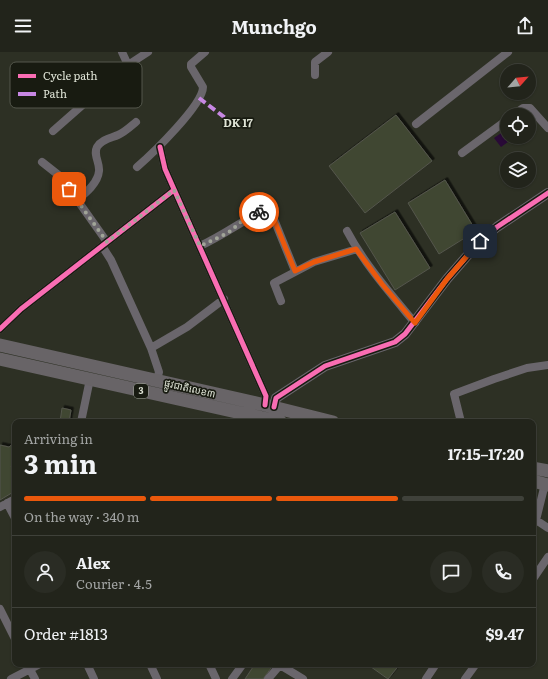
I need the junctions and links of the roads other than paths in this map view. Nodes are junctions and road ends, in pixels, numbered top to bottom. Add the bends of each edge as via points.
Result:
1 (122, 52) edge
2 (148, 52) edge
3 (205, 52) edge
4 (328, 52) edge
5 (508, 52) edge
6 (127, 62) edge
7 (133, 62) edge
8 (315, 75) dead end
9 (79, 108) edge
10 (536, 115) edge
11 (136, 122) dead end
12 (416, 124) dead end
13 (500, 125) edge
14 (548, 128) edge
15 (53, 131) dead end
16 (160, 147) junction
17 (462, 153) dead end
18 (42, 162) dead end
19 (137, 167) dead end
20 (174, 190) junction
21 (548, 193) edge
22 (77, 200) junction
23 (347, 231) dead end
24 (104, 244) junction
25 (200, 246) junction
26 (356, 249) junction
27 (295, 271) junction
28 (224, 299) junction
29 (281, 301) dead end
30 (415, 323) junction
31 (0, 329) edge
32 (0, 346) edge
33 (151, 348) junction
34 (0, 359) edge
35 (548, 365) edge
36 (90, 379) junction
37 (157, 380) junction
38 (270, 402) junction
39 (82, 419) edge
40 (269, 419) edge
41 (324, 419) edge
42 (460, 419) edge
43 (536, 471) edge
44 (544, 480) edge
45 (536, 514) edge
46 (536, 523) edge
47 (548, 528) edge
48 (548, 557) edge
49 (536, 575) edge
50 (0, 609) edge
51 (12, 633) edge
52 (28, 667) edge
53 (88, 667) edge
54 (151, 667) edge
55 (210, 667) edge
56 (241, 667) edge
57 (278, 667) edge
58 (283, 667) edge
59 (434, 667) edge
60 (474, 667) edge
61 (12, 679) edge
62 (34, 679) edge
63 (94, 679) edge
64 (157, 679) edge
65 (216, 679) edge
66 (232, 679) edge
67 (268, 679) edge
68 (303, 679) edge
69 (426, 679) edge
70 (466, 679) edge

1 - 6 street
2 - 7 street
3 - 16 street via 191,64 202,83 203,91
4 - 8 street via 315,62
5 - 12 street
9 - 15 street
10 - 14 street
11 - 22 street via 97,147 97,178 88,191
13 - 17 street
16 - 19 street
16 - 20 street via 165,169
18 - 22 street via 61,177
20 - 24 street
20 - 25 street
21 - 30 street via 480,241 447,279
22 - 24 street
23 - 26 street
24 - 31 street via 21,308
24 - 33 street
25 - 27 street via 228,233 242,221 269,207
25 - 28 street
26 - 27 street via 314,262
26 - 30 street
27 - 29 street via 274,283
28 - 33 street via 186,327
28 - 38 street
30 - 38 street via 395,342 325,366
32 - 37 highway, ផ្លូវជាតិលេខ៣ / 3
33 - 37 street via 159,372
34 - 36 highway, ផ្លូវជាតិលេខ៣ / 3
35 - 42 street via 494,378 454,394
36 - 39 street
36 - 40 highway, ផ្លូវជាតិលេខ៣ / 3
37 - 38 highway, ផ្លូវជាតិលេខ៣ / 3
38 - 41 highway, ផ្លូវជាតិលេខ៣ / 3
43 - 44 highway
44 - 45 street
46 - 47 street
48 - 49 street
50 - 51 street
52 - 61 street
52 - 62 street
53 - 63 street
54 - 64 street
55 - 65 street
56 - 66 street
57 - 67 street
58 - 68 street
59 - 69 street
60 - 70 street

